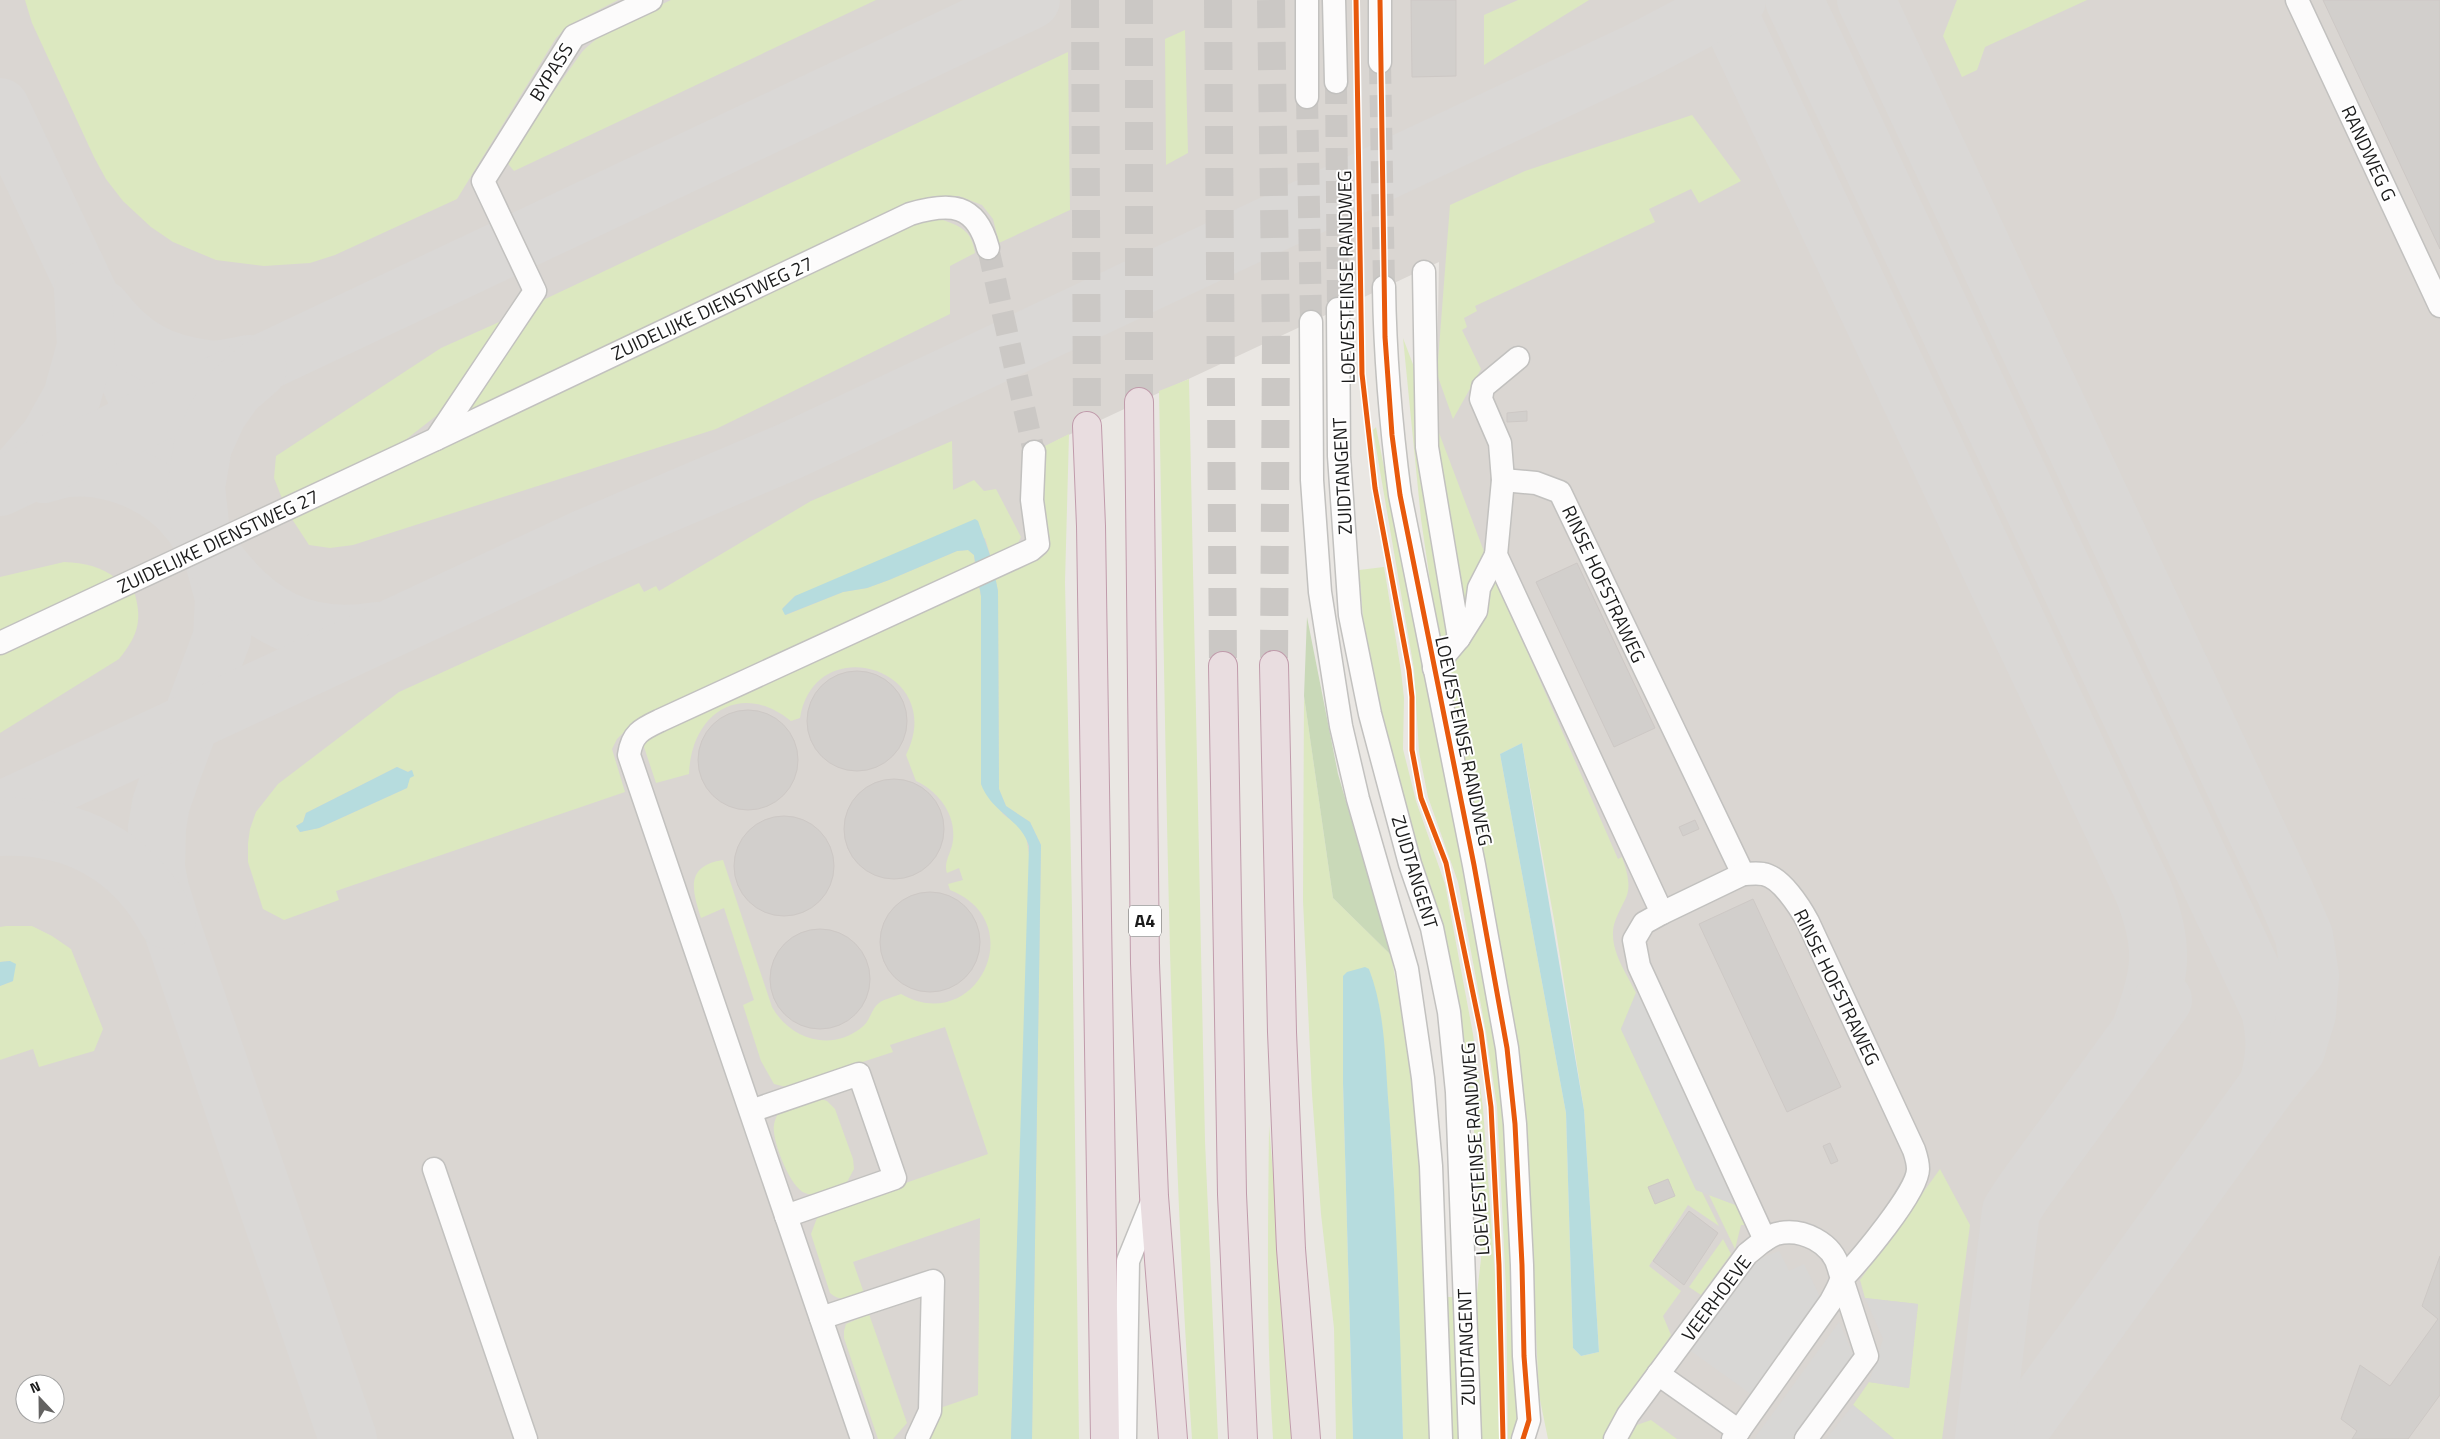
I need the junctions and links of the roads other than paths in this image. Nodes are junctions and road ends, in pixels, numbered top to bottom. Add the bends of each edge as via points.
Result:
1 (651, 0) edge
2 (1306, 0) edge
3 (1334, 0) edge
4 (1380, 0) edge
5 (2298, 0) edge
6 (1380, 62) tunnel mouth
7 (1336, 82) tunnel mouth
8 (1307, 97) tunnel mouth
9 (986, 242) tunnel mouth
10 (1424, 272) dead end
11 (1384, 287) tunnel mouth
12 (2440, 306) edge
13 (1338, 309) tunnel mouth
14 (1311, 322) tunnel mouth
15 (1518, 358) dead end
16 (1139, 402) tunnel mouth
17 (1087, 426) tunnel mouth
18 (436, 439) junction
19 (1034, 452) tunnel mouth
20 (1503, 480) junction
21 (1496, 555) junction
22 (1459, 638) junction
23 (0, 643) edge
24 (1274, 665) tunnel mouth
25 (1223, 666) tunnel mouth
26 (1332, 667) junction
27 (1434, 668) junction
28 (1377, 740) junction
29 (1743, 874) junction
30 (1662, 912) junction
31 (751, 1112) junction
32 (434, 1169) dead end
33 (1154, 1196) junction
34 (786, 1216) junction
35 (1764, 1240) junction
36 (1842, 1279) junction
37 (821, 1318) junction
38 (1658, 1374) junction
39 (1304, 1433) edge
40 (1530, 1433) edge
41 (1736, 1435) edge
42 (526, 1439) edge
43 (862, 1439) edge
44 (917, 1439) edge
45 (1105, 1439) edge
46 (1125, 1439) edge
47 (1174, 1439) edge
48 (1242, 1439) edge
49 (1441, 1439) edge
50 (1470, 1439) edge
51 (1615, 1439) edge
52 (1806, 1439) edge

1 - 18 street, BYPASS via 574,36 483,180 535,291
2 - 8 street
3 - 7 street
4 - 6 street
5 - 12 street, RANDWEG G
9 - 18 street, ZUIDELIJKE DIENSTWEG 27 via 980,225 956,209 932,208 910,214
10 - 22 street via 1427,447
11 - 27 street, LOEVESTEINSE RANDWEG via 1392,436 1400,495
13 - 28 street, ZUIDTANGENT via 1339,456 1350,615
14 - 26 street, LOEVESTEINSE RANDWEG via 1312,480 1320,592
15 - 20 street via 1483,387 1481,399 1500,442
16 - 33 highway, A4 via 1145,963
17 - 45 highway
18 - 23 street, ZUIDELIJKE DIENSTWEG 27
19 - 31 street via 1032,500 1038,544 1031,550 660,720 641,730 631,742 629,755
20 - 21 street
20 - 29 street, RINSE HOFSTRAWEG via 1536,483 1560,492
21 - 22 street via 1479,588 1476,611
21 - 30 street
22 - 27 street
24 - 39 highway via 1282,1032 1291,1248
25 - 48 highway via 1232,1194
26 - 28 street
26 - 49 street, LOEVESTEINSE RANDWEG via 1341,726 1358,799 1407,969 1424,1078 1432,1166
27 - 40 street, LOEVESTEINSE RANDWEG via 1507,1048 1515,1124
28 - 50 street, ZUIDTANGENT via 1410,864 1432,928 1449,1012 1457,1092
29 - 30 street
29 - 36 street, RINSE HOFSTRAWEG via 1765,874 1783,887 1797,904 1914,1150 1918,1170 1913,1187 1860,1260
30 - 35 street via 1644,924 1634,940 1639,966
31 - 34 street
31 - 34 street via 859,1074 896,1178
32 - 42 street
33 - 46 street via 1128,1261
33 - 47 highway, A4
34 - 37 street
35 - 36 street, VEERHOEVE via 1777,1234 1797,1233 1816,1238 1829,1248
35 - 38 street, VEERHOEVE via 1747,1254
36 - 41 street via 1831,1301
36 - 52 street via 1867,1356
37 - 43 street
37 - 44 street via 933,1281 930,1412
38 - 41 street
38 - 51 street, VEERHOEVE

